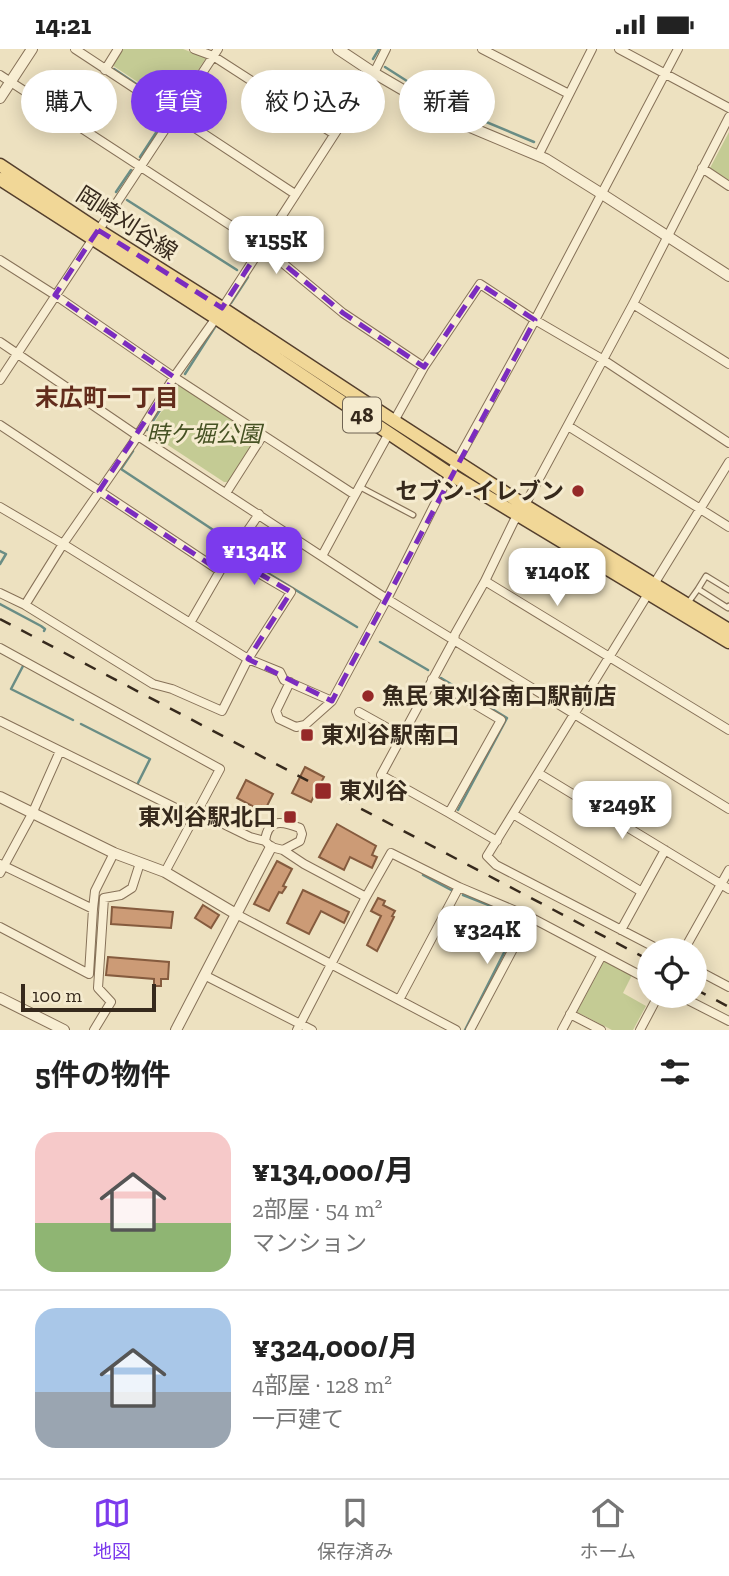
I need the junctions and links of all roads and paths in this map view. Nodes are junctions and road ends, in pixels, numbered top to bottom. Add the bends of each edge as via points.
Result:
1 (32, 49) edge
2 (75, 49) edge
3 (118, 49) edge
4 (194, 49) edge
5 (338, 49) edge
6 (386, 49) edge
7 (482, 49) edge
8 (592, 49) edge
9 (619, 49) edge
10 (678, 49) edge
11 (215, 53) edge
12 (105, 70) joint
13 (204, 70) edge
14 (370, 70) edge
15 (376, 70) edge
16 (665, 73) junction
17 (0, 75) edge
18 (385, 79) edge
19 (10, 82) junction
20 (569, 94) junction
21 (0, 98) edge
22 (729, 108) edge
23 (729, 117) edge
24 (162, 133) edge
25 (202, 133) edge
26 (334, 134) joint
27 (538, 156) junction
28 (0, 165) edge
29 (139, 166) junction
30 (702, 168) junction
31 (0, 179) edge
32 (729, 186) edge
33 (295, 194) junction
34 (602, 194) junction
35 (95, 235) junction
36 (667, 236) junction
37 (262, 246) junction
38 (0, 260) edge
39 (729, 276) edge
40 (55, 295) junction
41 (633, 304) junction
42 (219, 313) junction
43 (535, 320) junction
44 (0, 342) edge
45 (17, 353) junction
46 (602, 359) junction
47 (729, 364) edge
48 (424, 367) junction
49 (174, 377) junction
50 (0, 380) edge
51 (0, 425) edge
52 (568, 426) junction
53 (391, 427) junction
54 (263, 435) junction
55 (138, 436) junction
56 (729, 443) edge
57 (729, 462) edge
58 (454, 468) junction
59 (99, 491) junction
60 (357, 491) junction
61 (226, 493) junction
62 (0, 507) edge
63 (700, 508) junction
64 (522, 510) junction
65 (259, 514) junction
66 (413, 515) dead end
67 (729, 527) edge
68 (63, 544) junction
69 (323, 556) junction
70 (231, 557) junction
71 (220, 571) junction
72 (485, 581) junction
73 (652, 589) junction
74 (698, 589) junction
75 (729, 590) edge
76 (0, 593) edge
77 (387, 599) junction
78 (25, 605) junction
79 (687, 605) junction
80 (729, 608) edge
81 (190, 623) junction
82 (723, 627) edge
83 (454, 640) junction
84 (729, 642) edge
85 (0, 648) edge
86 (610, 658) junction
87 (248, 659) junction
88 (432, 679) junction
89 (290, 682) junction
90 (332, 701) junction
91 (359, 712) dead end
92 (574, 714) junction
93 (0, 722) edge
94 (729, 730) edge
95 (402, 736) junction
96 (60, 751) junction
97 (538, 773) junction
98 (0, 797) edge
99 (729, 809) edge
100 (197, 811) junction
101 (449, 813) junction
102 (32, 814) junction
103 (513, 814) junction
104 (497, 841) junction
105 (268, 844) junction
106 (284, 850) junction
107 (665, 850) junction
108 (114, 853) junction
109 (140, 863) junction
110 (1, 868) edge
111 (729, 870) edge
112 (165, 872) junction
113 (725, 886) edge
114 (458, 887) junction
115 (642, 892) junction
116 (366, 897) junction
117 (93, 909) junction
118 (236, 914) junction
119 (530, 917) junction
120 (0, 927) edge
121 (621, 930) junction
122 (637, 938) edge
123 (692, 938) edge
124 (602, 955) junction
125 (331, 966) junction
126 (637, 974) edge
127 (204, 975) junction
128 (707, 975) edge
129 (729, 987) edge
130 (0, 998) edge
131 (399, 1000) junction
132 (652, 1008) edge
133 (704, 1008) edge
134 (570, 1014) junction
135 (729, 1021) edge
136 (299, 1027) edge
137 (64, 1030) edge
138 (94, 1030) edge
139 (176, 1030) edge
140 (312, 1030) edge
141 (456, 1030) edge
142 (470, 1030) edge
143 (562, 1030) edge
144 (601, 1030) edge
145 (640, 1030) edge

1 - 19 street
2 - 12 street
3 - 12 street
4 - 11 street
5 - 14 street
6 - 15 street
7 - 20 street
8 - 20 street
9 - 16 street
10 - 16 street
11 - 13 street
11 - 26 street
16 - 22 street
16 - 34 street
17 - 19 street
18 - 27 street via 458,122
19 - 21 street
19 - 29 street
20 - 27 street
23 - 30 street
24 - 29 street
25 - 33 street
26 - 33 street
27 - 34 street
28 - 35 main road, 岡崎刈谷線 / 48
29 - 35 street
29 - 37 street
30 - 32 street
30 - 36 street
31 - 35 main road, 岡崎刈谷線 / 48
33 - 37 street
34 - 36 street
34 - 43 street
35 - 40 street
35 - 42 main road, 岡崎刈谷線 / 48
36 - 39 street
36 - 41 street
37 - 42 street
37 - 48 street via 343,313
38 - 40 street
40 - 45 street
40 - 49 street
41 - 46 street
41 - 47 street
42 - 49 street
42 - 53 main road, 岡崎刈谷線 / 48
43 - 46 street
43 - 48 street via 480,284
43 - 58 street
44 - 45 street
45 - 50 street
45 - 55 street
46 - 52 street
46 - 56 street
48 - 53 street
49 - 54 street
49 - 55 street
51 - 59 street
52 - 63 street
52 - 64 street
53 - 58 main road, 岡崎刈谷線 / 48
53 - 60 street
54 - 60 street
54 - 61 street
55 - 59 street
55 - 61 street
57 - 63 street
58 - 64 main road, 岡崎刈谷線 / 48
58 - 77 street
59 - 68 street
59 - 71 street
60 - 66 lane
60 - 69 street
61 - 65 street
62 - 68 street
63 - 67 street
63 - 73 street
64 - 72 street
64 - 73 main road, 岡崎刈谷線 / 48
65 - 69 street
65 - 70 street
68 - 78 street
68 - 81 street
69 - 77 street
70 - 71 street
70 - 87 street via 291,592
71 - 81 street
72 - 83 street
72 - 86 street
73 - 79 main road, 岡崎刈谷線 / 48
73 - 84 main road, 岡崎刈谷線 / 48
73 - 86 street
74 - 75 lane via 706,576
74 - 79 lane
74 - 80 lane
76 - 78 street
77 - 83 street
77 - 90 street
78 - 87 street via 153,684 222,711
79 - 82 main road, 岡崎刈谷線 / 48
80 - 82 lane
81 - 87 street
83 - 88 street
83 - 92 street
85 - 100 street via 220,769
86 - 92 street
86 - 94 street
87 - 89 street via 280,672
88 - 95 street
88 - 101 street via 501,720
89 - 90 street
89 - 90 street via 276,711 279,719 296,727 305,725
91 - 95 street
92 - 97 street
92 - 99 street
93 - 96 street
95 - 101 street via 381,775
96 - 100 street via 187,813
96 - 102 street
97 - 103 street
97 - 107 street
98 - 102 street
100 - 105 street
100 - 112 street
101 - 104 street
102 - 108 street
102 - 110 street
103 - 104 street
103 - 115 street
104 - 121 street via 487,856 496,865
105 - 106 street
105 - 106 street via 267,831 272,825 281,822 300,828 300,841
105 - 118 street
106 - 116 street
107 - 113 street
107 - 115 street
108 - 109 street
108 - 117 street via 95,891
109 - 112 street
109 - 138 street via 132,888 104,898 97,988 111,1002
110 - 117 street
111 - 113 street
112 - 118 street
113 - 123 street
114 - 116 street via 391,853
114 - 119 street
114 - 131 street
115 - 121 street
116 - 125 street
117 - 120 street via 89,974
118 - 125 street
118 - 127 street
119 - 124 street
119 - 142 street
121 - 122 street
124 - 126 street
124 - 134 street
125 - 131 street
125 - 136 street
127 - 136 street
127 - 139 street
128 - 129 street
130 - 137 street
131 - 141 street
132 - 145 street
133 - 135 street
134 - 143 street
134 - 144 street
136 - 140 street

